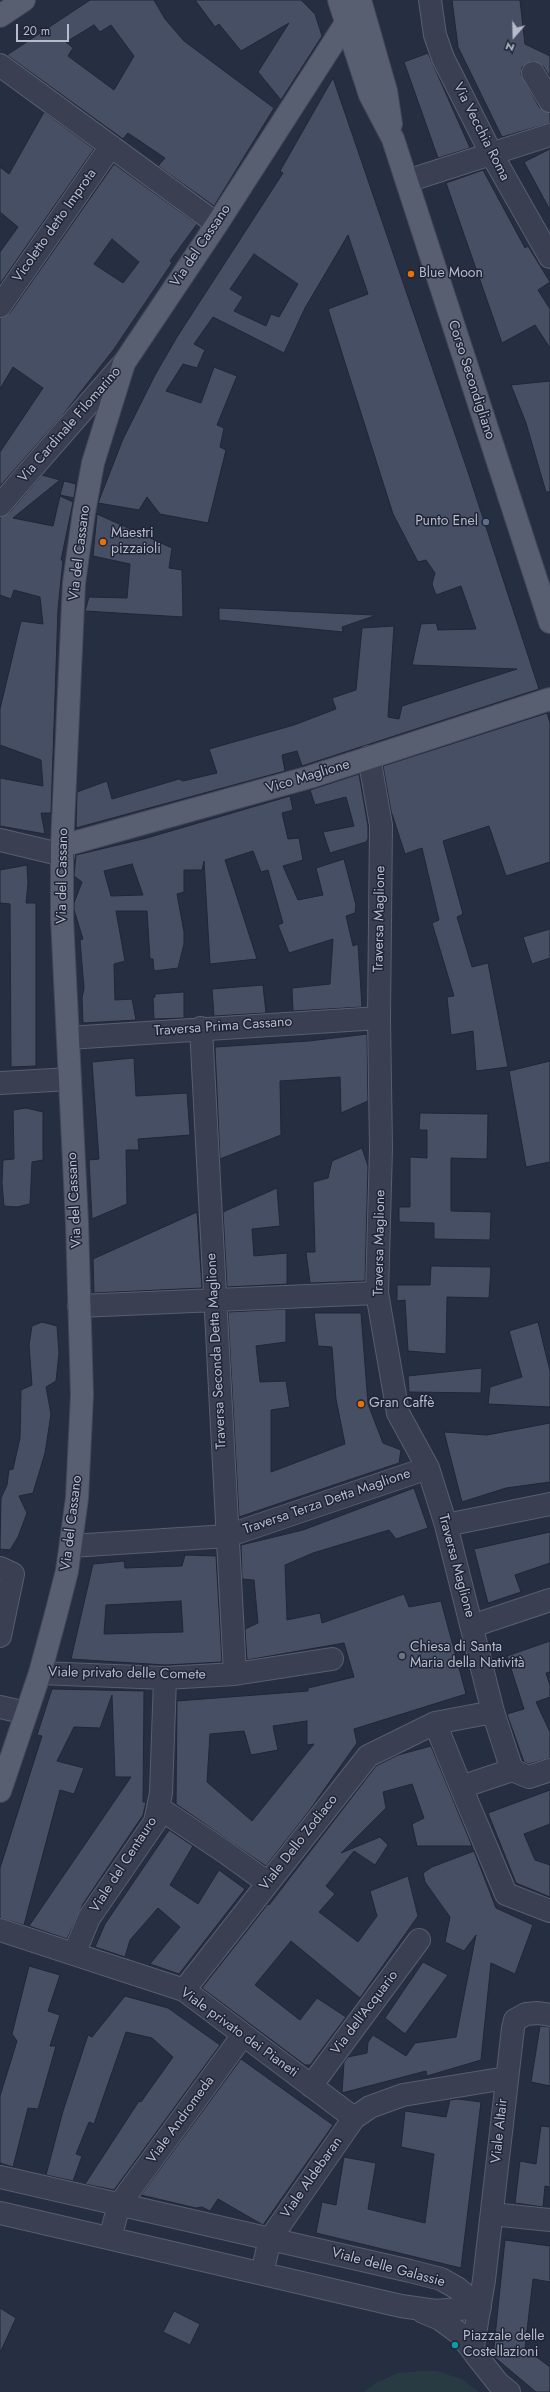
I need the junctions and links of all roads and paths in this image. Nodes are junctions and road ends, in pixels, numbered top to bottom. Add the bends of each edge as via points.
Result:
1 (24, 0) edge
2 (339, 0) edge
3 (360, 0) edge
4 (430, 0) edge
5 (0, 16) edge
6 (346, 23) junction
7 (0, 65) edge
8 (533, 73) dead end
9 (550, 101) edge
10 (550, 135) edge
11 (393, 139) junction
12 (111, 146) junction
13 (491, 153) junction
14 (407, 181) junction
15 (217, 224) junction
16 (550, 257) edge
17 (0, 306) edge
18 (124, 363) junction
19 (0, 505) edge
20 (550, 622) edge
21 (550, 699) edge
22 (369, 757) junction
23 (0, 840) edge
24 (62, 851) junction
25 (379, 1018) junction
26 (201, 1028) junction
27 (68, 1038) junction
28 (70, 1079) junction
29 (0, 1083) edge
30 (377, 1292) junction
31 (214, 1299) junction
32 (79, 1306) junction
33 (428, 1468) junction
34 (550, 1504) edge
35 (446, 1525) junction
36 (226, 1536) junction
37 (71, 1546) junction
38 (0, 1568) edge
39 (550, 1600) edge
40 (472, 1626) junction
41 (0, 1636) edge
42 (332, 1659) dead end
43 (40, 1673) junction
44 (235, 1674) junction
45 (165, 1678) junction
46 (0, 1707) edge
47 (493, 1712) junction
48 (26, 1713) junction
49 (435, 1723) junction
50 (512, 1770) junction
51 (550, 1770) edge
52 (461, 1787) junction
53 (0, 1791) edge
54 (159, 1808) junction
55 (268, 1883) junction
56 (550, 1910) edge
57 (0, 1930) edge
58 (419, 1940) dead end
59 (74, 1954) junction
60 (184, 1990) junction
61 (550, 2015) edge
62 (243, 2035) junction
63 (506, 2078) junction
64 (311, 2086) junction
65 (354, 2118) junction
66 (0, 2177) edge
67 (119, 2205) junction
68 (0, 2213) edge
69 (492, 2214) junction
70 (550, 2220) edge
71 (110, 2238) junction
72 (270, 2238) junction
73 (262, 2274) junction
74 (480, 2307) junction
75 (412, 2308) junction
76 (473, 2351) junction
77 (503, 2388) edge

1 - 5 main road
2 - 6 main road, Corso Secondigliano
3 - 11 main road, Corso Secondigliano via 386,91
4 - 13 street, Via Vecchia Roma via 434,35 443,58
6 - 11 main road, Corso Secondigliano via 370,95
6 - 15 main road, Via del Cassano
7 - 12 street
8 - 9 street
10 - 13 street
11 - 14 main road, Corso Secondigliano
12 - 15 street
12 - 17 street, Vicoletto detto Improta
13 - 14 street
13 - 16 street, Via Vecchia Roma
14 - 20 main road, Corso Secondigliano
15 - 18 main road, Via del Cassano
18 - 19 street, Via Cardinale Filomarino
18 - 24 main road, Via del Cassano via 93,463 74,583
21 - 22 main road, Vico Maglione
22 - 24 main road, Vico Maglione
22 - 25 street, Traversa Maglione via 381,825
23 - 24 street
24 - 27 main road, Via del Cassano via 62,918
25 - 26 street, Traversa Prima Cassano
25 - 30 street, Traversa Maglione via 381,1148
26 - 27 street, Traversa Prima Cassano
26 - 31 street, Traversa Seconda Detta Maglione
27 - 28 main road, Via del Cassano
28 - 29 street
28 - 32 main road, Via del Cassano
30 - 31 street
30 - 33 street, Traversa Maglione via 398,1413
31 - 32 street
31 - 36 street, Traversa Seconda Detta Maglione
32 - 37 main road, Via del Cassano via 81,1441
33 - 35 street, Traversa Maglione
33 - 36 street, Traversa Terza Detta Maglione
34 - 35 street
35 - 40 street, Traversa Maglione
36 - 37 street, Traversa Terza Detta Maglione
36 - 44 street, Traversa Seconda Detta Maglione
37 - 43 main road, Via del Cassano via 67,1571
38 - 41 street via 12,1574
39 - 40 street
40 - 47 street, Traversa Maglione
42 - 44 street, Viale privato delle Comete
43 - 45 street, Viale privato delle Comete
43 - 48 main road, Via del Cassano
44 - 45 street, Viale privato delle Comete
45 - 54 street, Viale del Centauro
46 - 48 street
47 - 49 street, Viale Dello Zodiaco
47 - 50 street, Traversa Maglione
48 - 53 main road, Via del Cassano
49 - 52 street
49 - 55 street, Viale Dello Zodiaco via 368,1756
50 - 51 street via 529,1776
50 - 52 street
52 - 56 street via 506,1894
54 - 55 street
54 - 59 street, Viale del Centauro via 155,1822 89,1918
55 - 60 street, Viale Dello Zodiaco
57 - 59 street, Viale privato dei Pianeti
58 - 64 street, Via dell'Acquario
59 - 60 street, Viale privato dei Pianeti
60 - 62 street, Viale privato dei Pianeti
61 - 63 street, Viale Altair via 532,2013 516,2020
62 - 64 street, Viale privato dei Pianeti
62 - 67 street, Viale Andromeda
63 - 65 street via 403,2095 370,2107
63 - 69 street, Viale Altair
64 - 65 street, Viale privato dei Pianeti
65 - 72 street, Viale Aldebaran
66 - 67 street, Viale delle Galassie
67 - 71 street
67 - 72 street, Viale delle Galassie
68 - 71 street, Viale delle Galassie
69 - 70 street
69 - 74 street, Viale Altair
71 - 73 street, Viale delle Galassie
72 - 73 street
72 - 74 street, Viale delle Galassie via 441,2279 469,2296
73 - 75 street, Viale delle Galassie
74 - 75 street, Viale delle Galassie via 453,2311
74 - 76 street
75 - 76 street, Viale delle Galassie via 440,2319 459,2333
76 - 77 street

